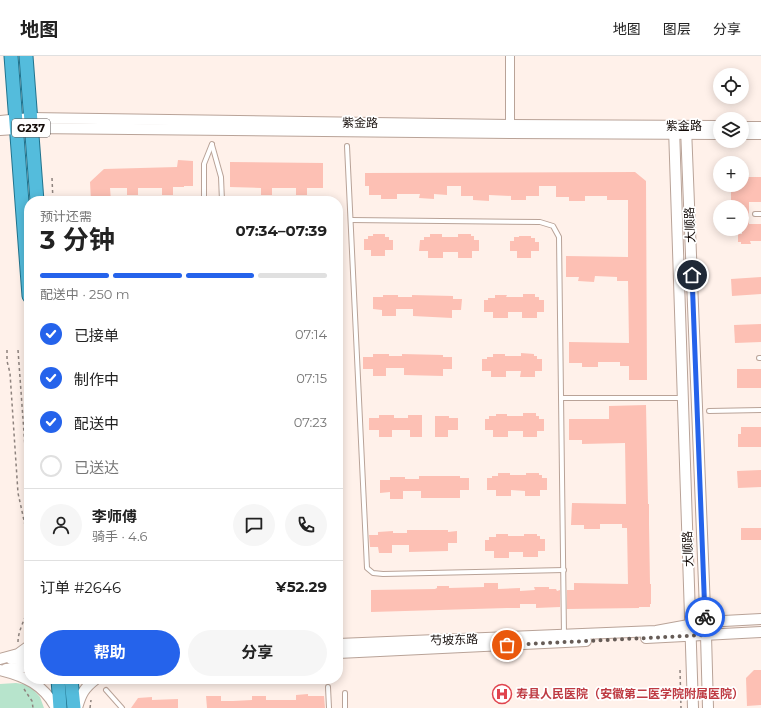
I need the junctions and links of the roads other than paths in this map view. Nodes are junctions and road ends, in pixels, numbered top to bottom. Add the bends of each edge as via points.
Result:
1 (11, 56) edge
2 (26, 56) edge
3 (510, 56) edge
4 (0, 121) edge
5 (31, 123) junction
6 (16, 124) junction
7 (674, 126) junction
8 (713, 127) edge
9 (749, 127) edge
10 (761, 127) edge
11 (510, 129) junction
12 (0, 130) edge
13 (686, 130) junction
14 (713, 133) edge
15 (749, 134) edge
16 (761, 134) edge
17 (347, 146) dead end
18 (37, 196) edge
19 (204, 196) edge
20 (222, 196) edge
21 (755, 214) dead end
22 (761, 214) edge
23 (351, 220) junction
24 (24, 230) edge
25 (561, 398) junction
26 (680, 398) dead end
27 (761, 410) edge
28 (709, 411) dead end
29 (564, 570) junction
30 (761, 619) edge
31 (706, 622) junction
32 (691, 624) junction
33 (761, 632) edge
34 (564, 635) junction
35 (706, 635) junction
36 (691, 636) junction
37 (343, 644) edge
38 (24, 650) edge
39 (343, 653) edge
40 (24, 658) edge
41 (0, 659) edge
42 (24, 668) edge
43 (0, 670) edge
44 (24, 678) edge
45 (35, 684) edge
46 (58, 684) edge
47 (72, 684) edge
48 (90, 684) edge
49 (328, 687) dead end
50 (106, 690) dead end
51 (345, 693) dead end
52 (56, 708) edge
53 (60, 708) edge
54 (74, 708) edge
55 (77, 708) edge
56 (122, 708) edge
57 (329, 708) edge
58 (345, 708) edge
59 (693, 708) edge
60 (708, 708) edge

1 - 6 highway, G237
2 - 5 highway, G237
3 - 11 street
4 - 6 street, 紫金路
5 - 6 street, 紫金路
5 - 11 street, 紫金路
5 - 18 highway, G237
6 - 12 street, 紫金路
6 - 24 highway, G237
7 - 11 street, 紫金路
7 - 13 street, 紫金路
7 - 32 street, 大顺路
8 - 13 street, 紫金路
9 - 10 street
11 - 13 street, 紫金路
13 - 14 street, 紫金路
13 - 31 street, 大顺路
15 - 16 street
17 - 23 lane
19 - 20 lane via 204,164 212,144 221,177
21 - 22 lane
23 - 25 lane via 540,222 553,226 559,237
23 - 29 lane via 367,568 373,573 383,574
25 - 26 lane
25 - 29 lane
27 - 28 lane
29 - 34 lane
30 - 31 street, 芍坡东路
31 - 32 street, 芍坡东路
31 - 35 street, 大顺路
32 - 34 street, 芍坡东路 via 656,631
32 - 36 street, 大顺路
33 - 35 street, 芍坡东路
34 - 37 street, 芍坡东路
35 - 36 street, 芍坡东路
35 - 60 street, 大顺路
36 - 39 street, 芍坡东路
36 - 59 street, 大顺路
38 - 41 street
40 - 41 street
42 - 43 street
43 - 44 street
45 - 52 street via 51,699
46 - 53 highway
47 - 54 highway
48 - 55 street via 81,695
49 - 57 lane
50 - 56 lane
51 - 58 lane

